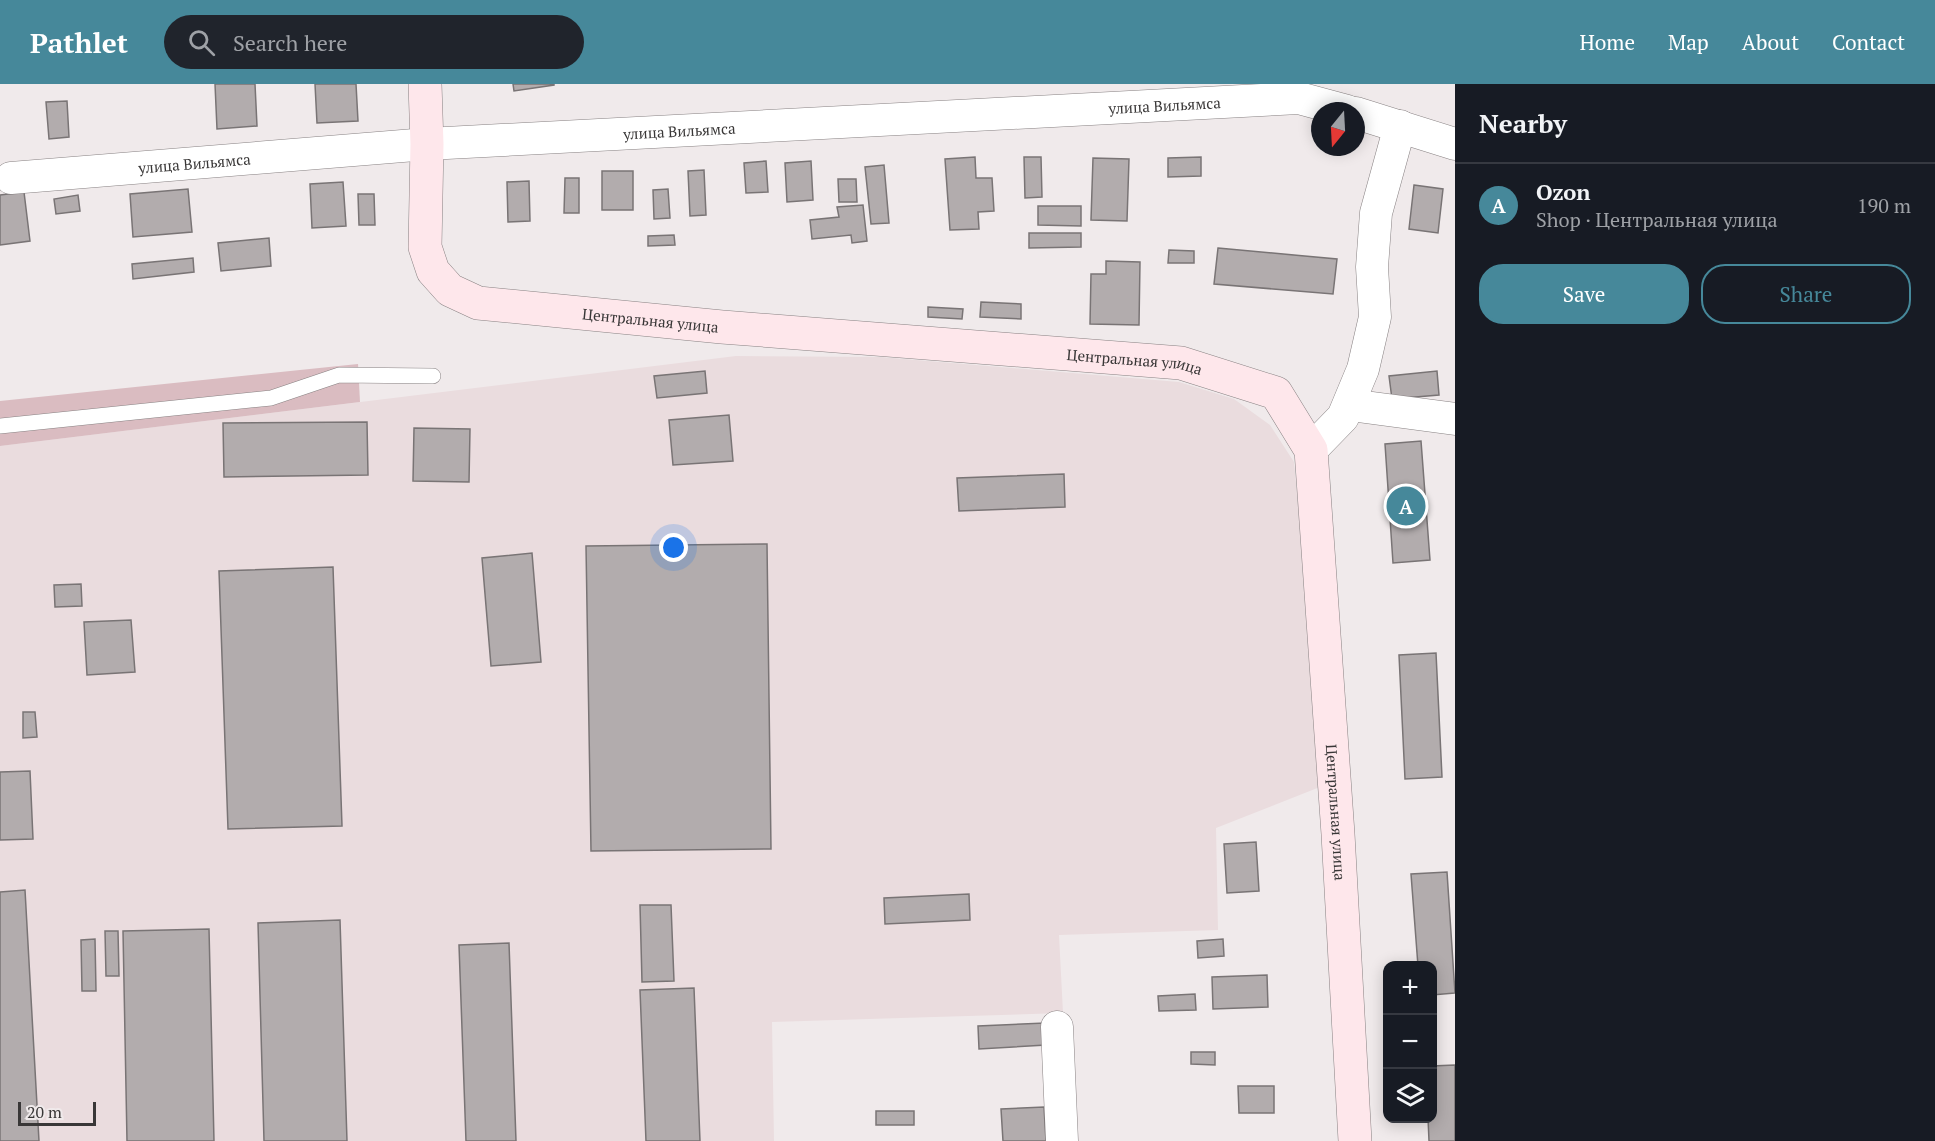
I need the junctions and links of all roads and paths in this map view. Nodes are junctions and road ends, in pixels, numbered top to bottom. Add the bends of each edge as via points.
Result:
1 (425, 84) edge
2 (1314, 102) edge
3 (1365, 116) edge
4 (1400, 126) junction
5 (427, 144) junction
6 (1455, 144) edge
7 (11, 178) dead end
8 (433, 376) dead end
9 (1350, 405) junction
10 (1455, 419) edge
11 (0, 426) edge
12 (1311, 450) junction
13 (1057, 1027) dead end
14 (1062, 1141) edge
15 (1355, 1141) edge

1 - 5 street, Центральная улица
2 - 5 street, улица Вильямса via 1299,98
3 - 4 street
4 - 6 street
4 - 9 street via 1376,213 1372,267 1375,316 1364,369
5 - 7 street, улица Вильямса
5 - 12 street, Центральная улица via 425,248 434,271 450,290 478,303 722,327 1181,363 1276,393
8 - 11 lane via 339,375 271,398
9 - 10 street
9 - 12 street
12 - 15 street, Центральная улица
13 - 14 street

